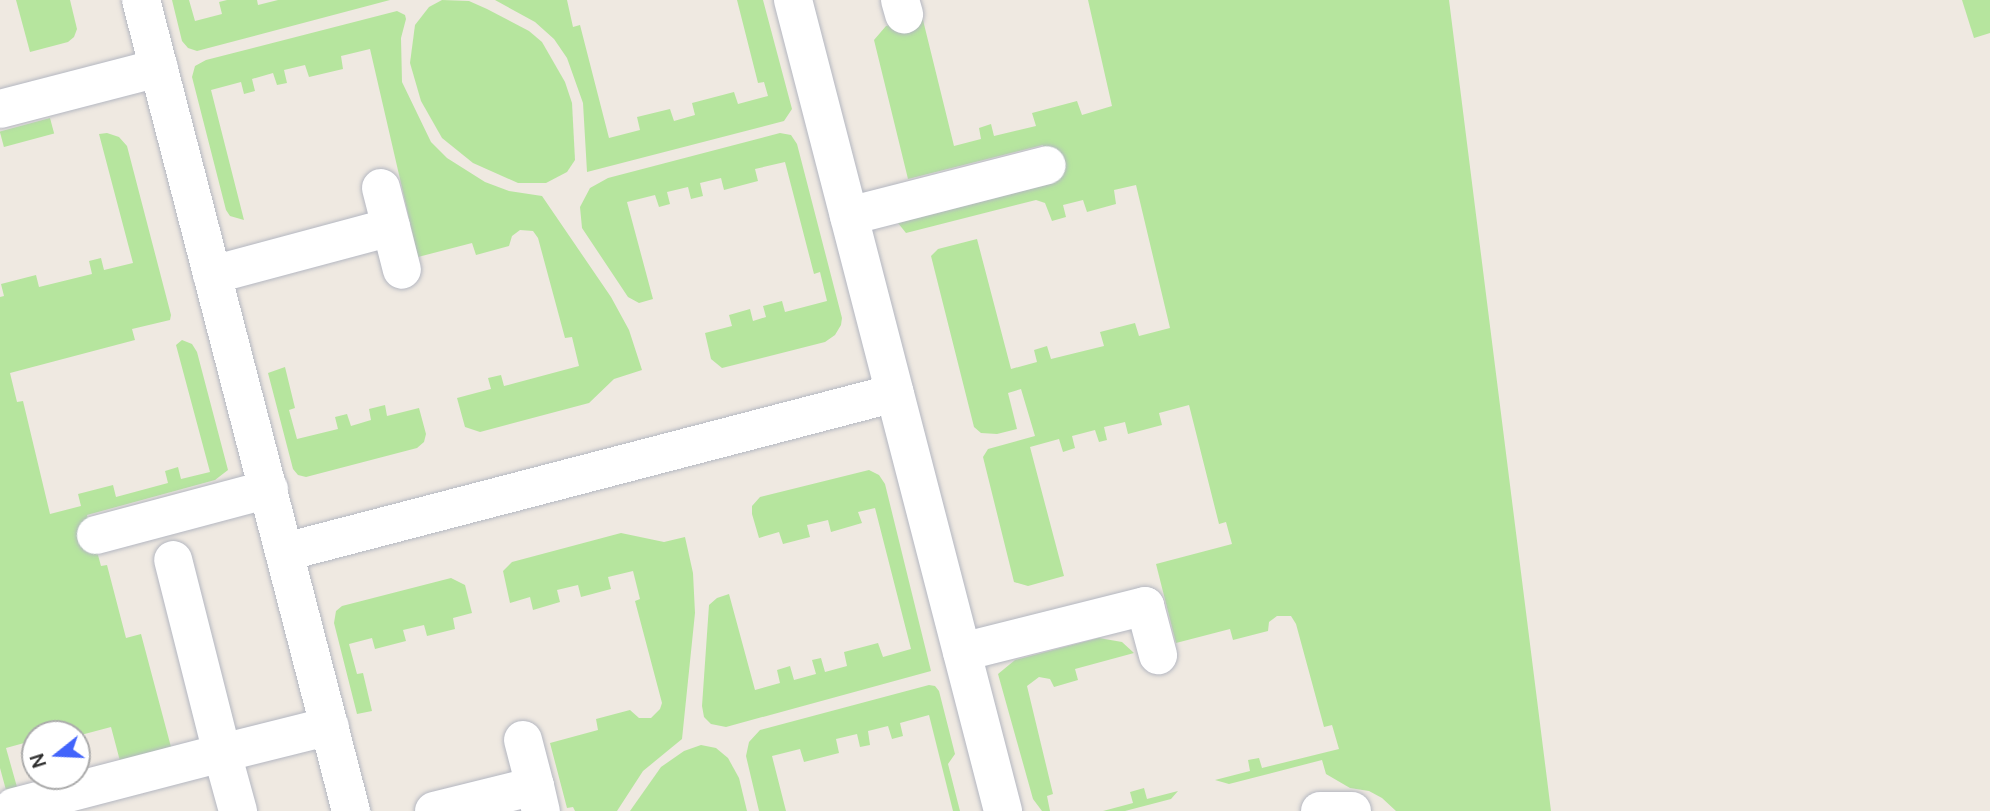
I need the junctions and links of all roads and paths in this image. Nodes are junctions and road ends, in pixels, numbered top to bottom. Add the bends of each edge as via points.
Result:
1 (141, 0) edge
2 (793, 0) edge
3 (159, 68) junction
4 (0, 109) edge
5 (1047, 165) dead end
6 (381, 188) dead end
7 (849, 216) junction
8 (391, 227) junction
9 (402, 270) dead end
10 (212, 275) junction
11 (895, 393) junction
12 (269, 489) junction
13 (96, 535) dead end
14 (285, 552) junction
15 (173, 560) dead end
16 (962, 652) junction
17 (1158, 655) dead end
18 (330, 726) junction
19 (523, 740) dead end
20 (222, 753) junction
21 (538, 798) edge
22 (38, 805) edge
23 (238, 811) edge
24 (351, 811) edge
25 (434, 811) edge
26 (1003, 811) edge
27 (1320, 811) edge
28 (1352, 811) edge

1 - 3 street
2 - 7 street
3 - 4 street
3 - 10 street
5 - 7 street
6 - 8 street
7 - 11 street
8 - 9 street
8 - 10 street
10 - 12 street
11 - 14 street
11 - 16 street
12 - 13 street
12 - 14 street
14 - 18 street
15 - 20 street
16 - 17 street via 1145,606
16 - 26 street
18 - 20 street
18 - 24 street
19 - 21 street
20 - 22 street
20 - 23 street
21 - 25 street
27 - 28 street

